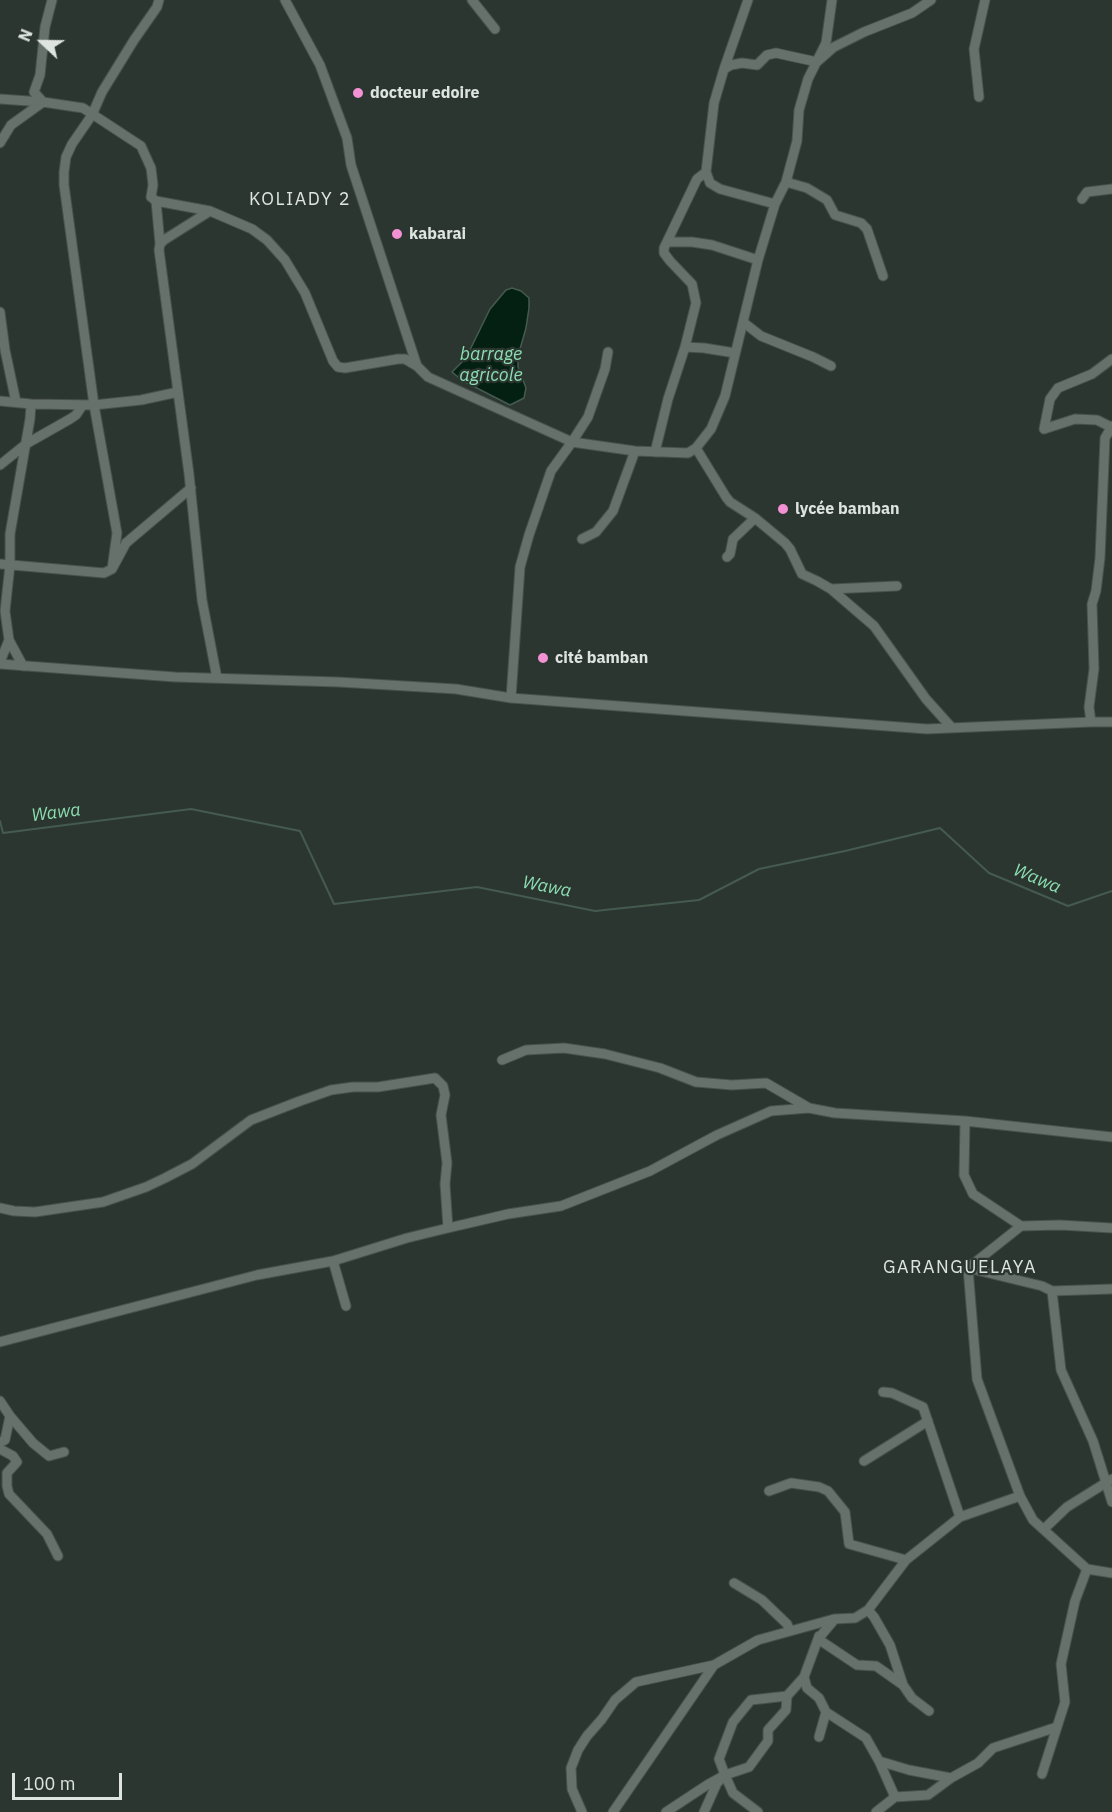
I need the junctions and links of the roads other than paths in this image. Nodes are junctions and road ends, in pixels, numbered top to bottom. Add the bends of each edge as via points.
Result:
1 (52, 0) edge
2 (159, 0) edge
3 (285, 0) edge
4 (472, 0) edge
5 (748, 0) edge
6 (832, 0) edge
7 (931, 0) edge
8 (985, 0) edge
9 (495, 29) dead end
10 (830, 45) junction
11 (817, 62) junction
12 (724, 69) junction
13 (34, 92) junction
14 (978, 97) dead end
15 (0, 99) edge
16 (27, 101) junction
17 (43, 102) junction
18 (92, 115) junction
19 (12, 125) junction
20 (0, 143) edge
21 (706, 172) junction
22 (786, 182) junction
23 (1112, 189) edge
24 (1082, 199) dead end
25 (156, 201) junction
26 (775, 204) junction
27 (210, 211) junction
28 (667, 242) junction
29 (160, 244) junction
30 (758, 260) junction
31 (883, 276) dead end
32 (0, 312) edge
33 (743, 322) junction
34 (685, 347) junction
35 (608, 352) dead end
36 (735, 353) junction
37 (1112, 359) edge
38 (417, 366) junction
39 (831, 366) dead end
40 (178, 392) junction
41 (0, 401) edge
42 (16, 402) junction
43 (31, 404) junction
44 (94, 405) junction
45 (82, 406) junction
46 (1111, 426) edge
47 (572, 442) junction
48 (26, 444) junction
49 (696, 448) junction
50 (635, 451) junction
51 (655, 452) junction
52 (0, 465) edge
53 (191, 488) junction
54 (755, 518) junction
55 (582, 539) dead end
56 (727, 557) dead end
57 (5, 565) edge
58 (112, 569) junction
59 (897, 586) dead end
60 (831, 589) junction
61 (9, 640) junction
62 (0, 663) edge
63 (23, 666) junction
64 (218, 678) junction
65 (512, 698) junction
66 (1091, 722) junction
67 (1112, 722) edge
68 (952, 728) junction
69 (502, 1060) dead end
70 (809, 1108) junction
71 (965, 1121) junction
72 (1112, 1137) edge
73 (0, 1208) edge
74 (1021, 1226) junction
75 (448, 1228) junction
76 (1112, 1228) edge
77 (333, 1261) junction
78 (968, 1268) junction
79 (1112, 1289) edge
80 (1052, 1291) junction
81 (346, 1306) dead end
82 (0, 1342) edge
83 (883, 1392) dead end
84 (0, 1401) edge
85 (10, 1416) junction
86 (928, 1421) junction
87 (0, 1442) edge
88 (0, 1449) edge
89 (64, 1452) dead end
90 (864, 1461) dead end
91 (1109, 1481) edge
92 (0, 1485) edge
93 (769, 1491) dead end
94 (9, 1494) junction
95 (1020, 1496) junction
96 (1112, 1502) edge
97 (960, 1517) junction
98 (1044, 1529) junction
99 (58, 1556) dead end
100 (906, 1560) junction
101 (1087, 1569) junction
102 (1112, 1573) edge
103 (734, 1584) dead end
104 (868, 1610) junction
105 (834, 1619) junction
106 (820, 1623) junction
107 (790, 1631) junction
108 (818, 1639) junction
109 (714, 1665) junction
110 (804, 1677) junction
111 (903, 1685) junction
112 (787, 1696) junction
113 (929, 1711) dead end
114 (826, 1713) junction
115 (1057, 1726) junction
116 (819, 1737) dead end
117 (879, 1761) junction
118 (1042, 1774) dead end
119 (725, 1775) junction
120 (951, 1778) junction
121 (895, 1797) junction
122 (582, 1812) edge
123 (613, 1812) edge
124 (666, 1812) edge
125 (704, 1812) edge
126 (758, 1812) edge
127 (876, 1812) edge

1 - 13 street
2 - 18 street via 107,83
3 - 38 street via 320,65 347,138 351,165
4 - 9 street
5 - 12 street
6 - 10 street
7 - 10 street via 912,12
8 - 14 street via 974,49
10 - 11 street
11 - 12 street via 776,53 767,55 757,65 731,64
11 - 22 street via 799,110 797,141
12 - 21 street via 714,103
13 - 16 street
13 - 17 street
15 - 16 street
16 - 17 street
16 - 19 street
17 - 18 street via 84,108
17 - 19 street
18 - 25 street via 141,146 151,168 151,197
18 - 44 street via 68,152 64,185
19 - 20 street
21 - 26 street via 710,183 720,189
21 - 28 street via 697,179
22 - 26 street
22 - 31 street via 827,200 835,215 861,223 867,229
23 - 24 street via 1087,192
25 - 27 street
25 - 29 street
26 - 30 street
27 - 29 street
27 - 38 street via 252,229 277,249 304,293 338,367 398,359
28 - 30 street via 712,245
28 - 34 street via 664,253 694,291 696,303
29 - 40 street
30 - 33 street
32 - 42 street
33 - 36 street
33 - 39 street via 761,336
34 - 36 street
34 - 51 street
35 - 47 street via 588,417
36 - 49 street via 725,396 711,429
37 - 46 street via 1092,374 1058,388 1050,399 1044,429 1075,419 1097,420
38 - 47 street via 428,377
40 - 44 street
40 - 53 street
41 - 42 street
42 - 43 street
43 - 45 street
43 - 48 street
44 - 45 street
44 - 58 street via 117,533
45 - 48 street via 76,415
46 - 66 street via 1105,438 1100,558 1092,604
47 - 50 street
47 - 65 street via 551,471 520,567
48 - 52 street
48 - 57 street
49 - 51 street via 688,453
49 - 54 street via 726,497
50 - 51 street
50 - 55 street via 613,511 596,532
53 - 58 street via 126,543
53 - 64 street via 202,600
54 - 56 street via 734,539
54 - 60 street via 785,543 802,574
57 - 58 street via 104,573
57 - 61 street
59 - 60 street
60 - 68 street via 874,626 926,699
61 - 62 street
61 - 63 street
62 - 63 street
63 - 64 street
64 - 65 street via 448,688
65 - 68 street
66 - 67 street
66 - 68 street
69 - 70 street via 526,1050 564,1048 605,1054 696,1082 732,1086 766,1083
70 - 71 street
70 - 75 street via 771,1111 650,1171 561,1206
71 - 72 street
71 - 74 street via 964,1175 973,1194
73 - 75 street via 35,1212 103,1202 165,1178 192,1164 251,1120 300,1101 331,1090 435,1078 445,1095 441,1115 447,1163
74 - 76 street
74 - 78 street
75 - 77 street
77 - 81 street
77 - 82 street via 257,1275
78 - 80 street
78 - 95 street via 977,1379
79 - 80 street
80 - 91 street via 1061,1370
83 - 86 street via 892,1392 923,1407
84 - 85 street
85 - 87 street via 5,1440
85 - 89 street via 49,1456
86 - 90 street
86 - 97 street
88 - 94 street via 17,1462 8,1473
91 - 96 street
91 - 98 street via 1067,1507
92 - 94 street
93 - 100 street via 791,1483 828,1491 845,1512 849,1544
94 - 99 street via 47,1534
95 - 97 street
95 - 98 street via 1033,1520
97 - 100 street
98 - 101 street
100 - 104 street
101 - 102 street
101 - 115 street via 1075,1601 1061,1664 1065,1702
103 - 107 street via 762,1600
104 - 105 street via 855,1618
104 - 111 street via 890,1645
105 - 106 street
105 - 108 street
106 - 107 street
106 - 108 street
107 - 109 street via 758,1640
108 - 110 street
108 - 111 street via 857,1665 876,1666
109 - 122 street via 636,1682 615,1700 586,1736 571,1768 572,1789
109 - 123 street
110 - 112 street
110 - 114 street via 807,1688 819,1698
111 - 113 street
112 - 119 street via 786,1710 768,1730 768,1741 749,1767
112 - 119 street via 751,1700 733,1722 719,1759
114 - 116 street
114 - 117 street via 866,1738
115 - 118 street
115 - 120 street via 993,1748 978,1763
117 - 120 street
117 - 121 street
119 - 124 street
119 - 125 street
119 - 126 street via 734,1793
120 - 121 street via 928,1795
121 - 127 street

